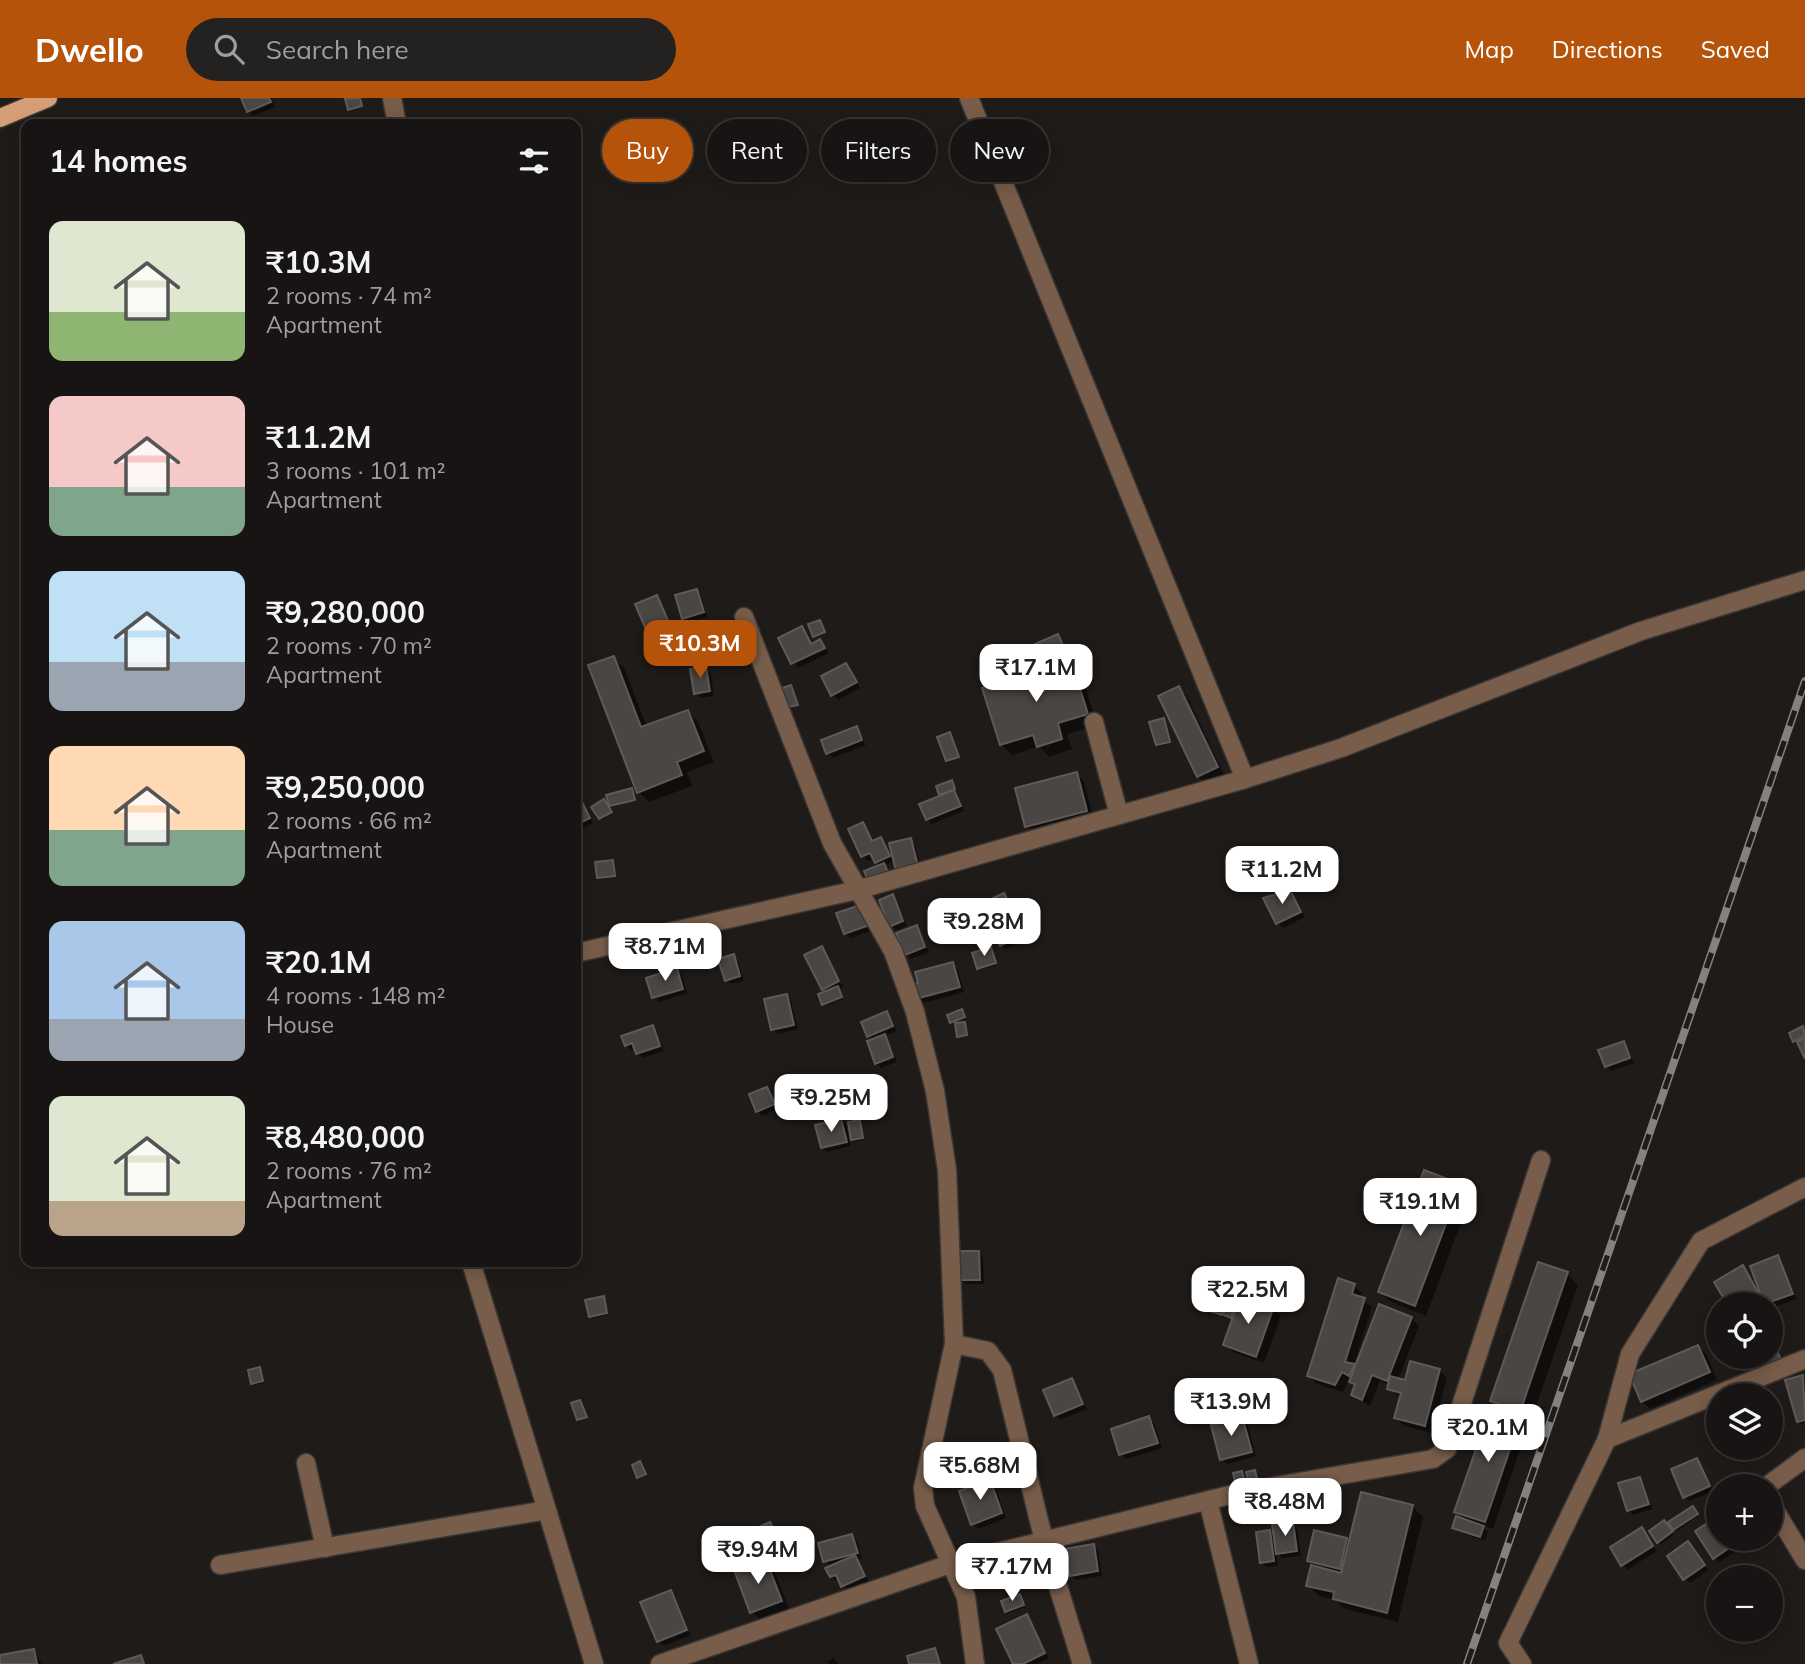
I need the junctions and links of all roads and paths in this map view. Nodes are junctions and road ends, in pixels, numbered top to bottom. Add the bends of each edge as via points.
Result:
1 (48, 98) edge
2 (392, 98) edge
3 (969, 98) edge
4 (0, 118) edge
5 (396, 119) edge
6 (1805, 580) edge
7 (744, 617) dead end
8 (1094, 722) dead end
9 (1245, 779) junction
10 (1119, 815) junction
11 (857, 890) junction
12 (581, 952) edge
13 (1541, 1160) dead end
14 (1805, 1187) edge
15 (473, 1267) edge
16 (954, 1344) junction
17 (1805, 1359) edge
18 (1607, 1439) junction
19 (1805, 1458) edge
20 (306, 1463) dead end
21 (1783, 1474) edge
22 (1208, 1501) junction
23 (547, 1510) junction
24 (1783, 1524) edge
25 (1044, 1541) junction
26 (325, 1548) junction
27 (1805, 1560) edge
28 (950, 1564) junction
29 (220, 1566) dead end
30 (594, 1664) edge
31 (660, 1664) edge
32 (975, 1664) edge
33 (1082, 1664) edge
34 (1249, 1664) edge
35 (1522, 1664) edge

1 - 4 main road
2 - 5 street
3 - 9 street
6 - 9 street via 1641,631 1341,748
7 - 11 street via 832,843
8 - 10 street
9 - 10 street
10 - 11 street
11 - 12 street
11 - 16 street via 893,951 936,1091 947,1170
13 - 22 street via 1447,1449 1416,1463
14 - 18 street via 1701,1241 1630,1354
15 - 23 street
16 - 25 street via 988,1350 1002,1370
16 - 28 street via 923,1488 925,1506
17 - 18 street
18 - 35 street via 1508,1643
19 - 21 street
20 - 26 street
22 - 25 street
22 - 34 street
23 - 26 street
23 - 30 street
24 - 27 street
25 - 28 street
25 - 33 street
26 - 29 street
28 - 31 street
28 - 32 street via 966,1597

